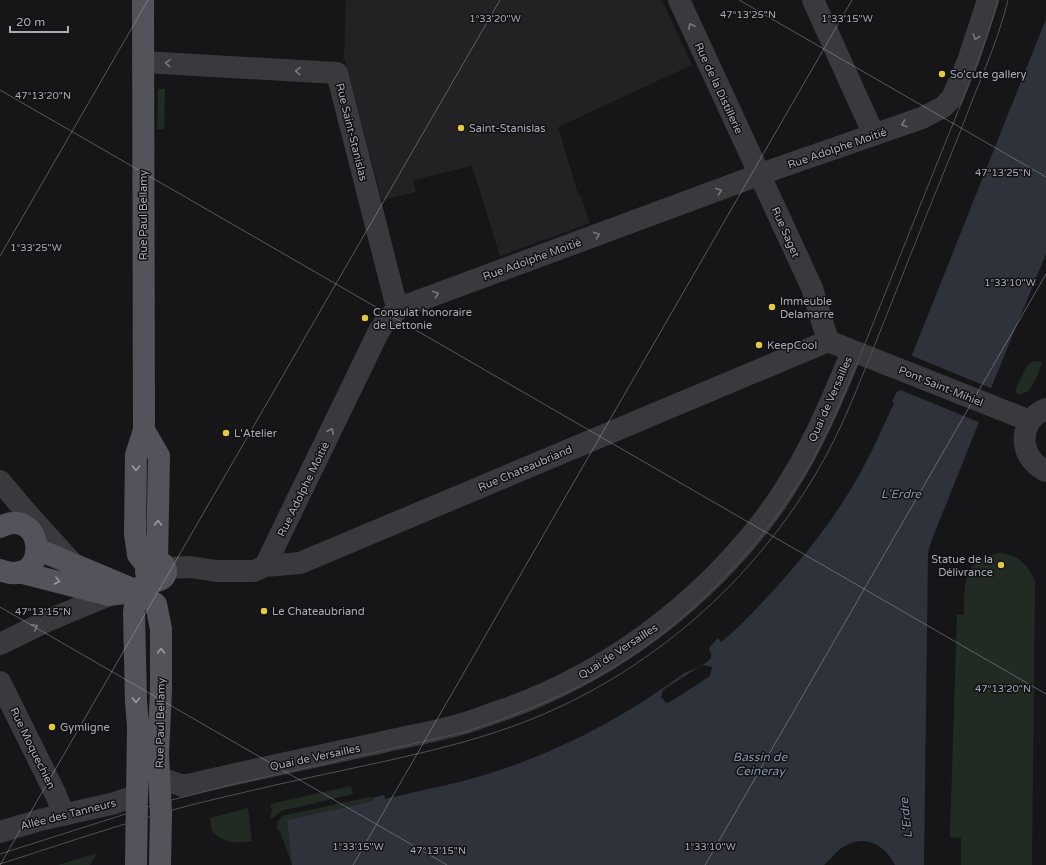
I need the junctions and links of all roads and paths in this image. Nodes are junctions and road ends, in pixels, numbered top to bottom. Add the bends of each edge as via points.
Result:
1 (143, 0) edge
2 (679, 0) edge
3 (813, 0) edge
4 (988, 0) edge
5 (143, 62) junction
6 (874, 135) junction
7 (760, 176) junction
8 (399, 308) junction
9 (828, 341) junction
10 (852, 351) junction
11 (1042, 412) edge
12 (1046, 471) edge
13 (0, 481) edge
14 (26, 520) junction
15 (0, 527) edge
16 (37, 549) junction
17 (74, 565) junction
18 (265, 566) junction
19 (10, 571) edge
20 (154, 573) junction
21 (110, 595) junction
22 (0, 644) edge
23 (0, 682) edge
24 (160, 778) junction
25 (136, 796) junction
26 (64, 815) junction
27 (0, 832) edge
28 (136, 865) edge
29 (160, 865) edge

1 - 5 main road, Rue Paul Bellamy
7 -> 2 street, Rue de la Distillerie
3 - 6 street
4 -> 6 street, Rue Adolphe Moitié via 968,61 952,98 940,109 922,118
8 -> 5 street, Rue Saint-Stanislas via 337,73
5 - 20 main road, Rue Paul Bellamy via 144,430 136,455 135,534 138,555
6 - 7 street, Rue Adolphe Moitié
8 -> 7 street, Rue Adolphe Moitié
7 - 9 street, Rue Saget via 812,288
18 -> 8 street, Rue Adolphe Moitié via 379,331
9 - 10 street, Pont Saint-Mihiel
9 - 18 street, Rue Chateaubriand via 300,563
10 - 11 street, Pont Saint-Mihiel via 1007,413
10 - 24 street, Quai de Versailles via 808,448 762,522 704,587 681,607 594,669 551,691 459,725 183,786
11 - 12 street via 1025,434 1025,447 1032,461
13 - 14 street
14 - 15 main road
14 - 16 main road
14 - 17 street
16 - 17 main road
16 - 19 main road via 30,566
17 - 20 main road
18 - 20 street, Rue Chateaubriand via 254,572 216,571 192,580 178,580
19 -> 21 main road
20 - 21 main road
24 -> 20 main road, Rue Paul Bellamy via 158,754 161,629
20 -> 25 main road, Rue Paul Bellamy via 134,612 138,727
22 -> 21 street
23 - 26 street, Rue Moquechien
24 - 29 main road, Rue Paul Bellamy
25 - 26 street, Allée des Tanneurs
25 - 28 main road, Rue Paul Bellamy
26 - 27 street, Allée des Tanneurs

